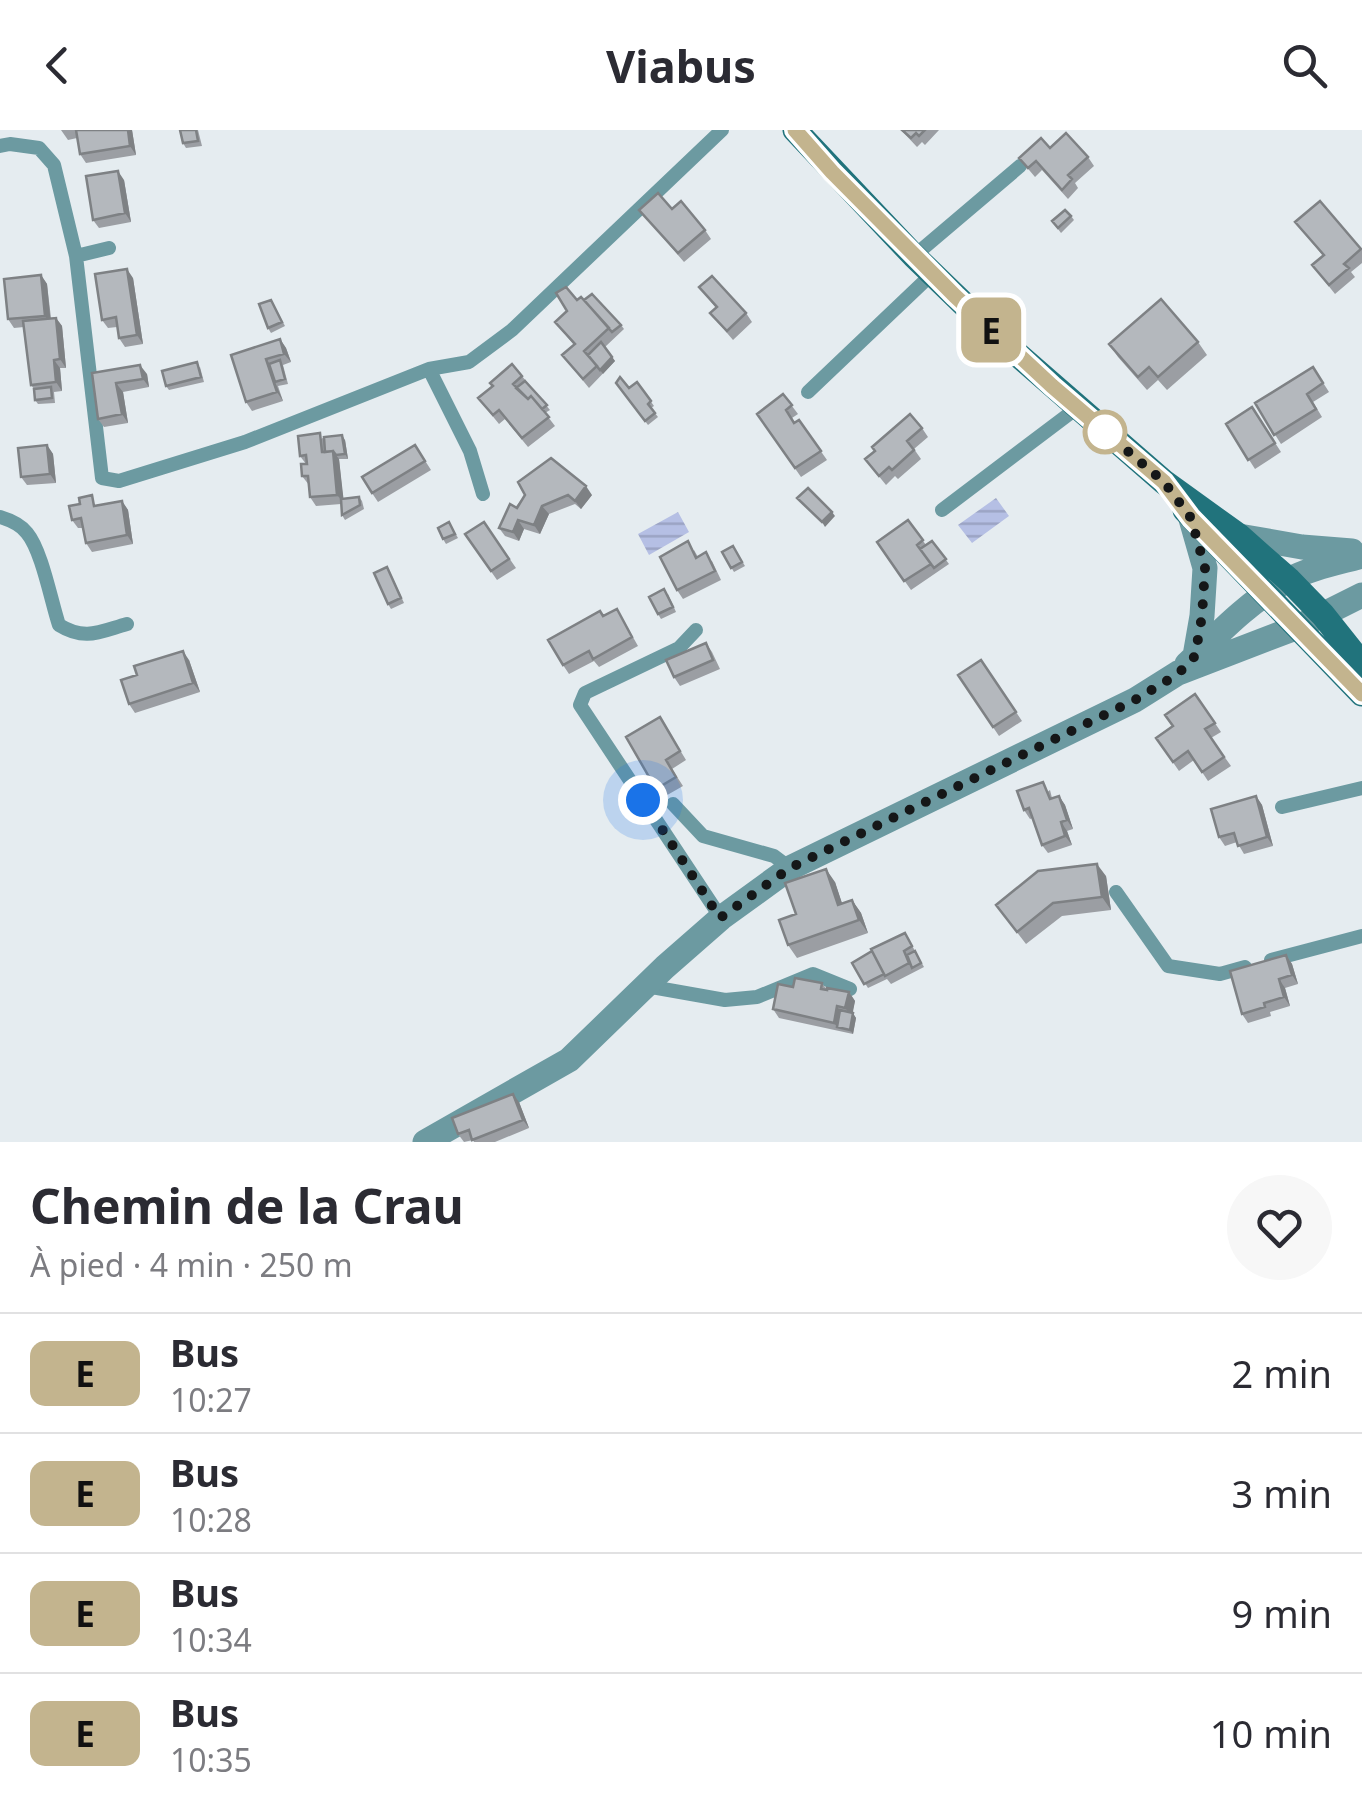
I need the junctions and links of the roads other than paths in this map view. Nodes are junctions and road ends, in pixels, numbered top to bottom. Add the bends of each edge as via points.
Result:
1 (722, 130) edge
2 (795, 130) edge
3 (0, 146) edge
4 (1020, 166) edge
5 (109, 248) dead end
6 (76, 256) junction
7 (923, 265) junction
8 (428, 369) junction
9 (808, 392) dead end
10 (1078, 408) junction
11 (1164, 482) junction
12 (483, 494) dead end
13 (942, 510) dead end
14 (0, 517) edge
15 (1191, 518) junction
16 (1238, 536) junction
17 (1362, 554) edge
18 (1289, 580) junction
19 (1266, 594) junction
20 (1362, 595) edge
21 (1323, 614) junction
22 (127, 624) dead end
23 (1298, 627) junction
24 (696, 630) dead end
25 (1362, 664) edge
26 (1186, 665) junction
27 (1362, 694) edge
28 (1362, 788) edge
29 (673, 804) dead end
30 (1282, 807) dead end
31 (790, 868) junction
32 (1116, 892) dead end
33 (720, 918) junction
34 (1362, 936) edge
35 (646, 986) junction
36 (850, 989) edge
37 (425, 1142) edge

1 - 8 lane via 512,330 469,362
2 - 7 street
3 - 6 lane via 39,148 54,165
4 - 7 lane
5 - 6 lane
6 - 8 lane via 102,478 118,481 244,442
7 - 9 lane
7 - 10 street
8 - 12 lane via 470,451
10 - 11 street
10 - 13 lane
11 - 15 street
11 - 16 street
14 - 22 lane via 26,530 58,625 87,636
15 - 19 street
15 - 26 street via 1205,568 1202,616
16 - 17 street
16 - 18 street
17 - 18 street
18 - 19 street
18 - 21 street
19 - 23 street
19 - 26 street
20 - 21 street
21 - 23 street
21 - 25 street
23 - 26 street
23 - 27 street
24 - 33 lane via 679,648 586,693 580,704
26 - 31 street via 1135,700
28 - 30 lane
29 - 31 lane via 704,836 774,856
31 - 33 street
32 - 34 lane via 1168,966 1220,974
33 - 35 street
35 - 36 lane via 724,1000 757,998 812,974
35 - 37 street via 569,1060

